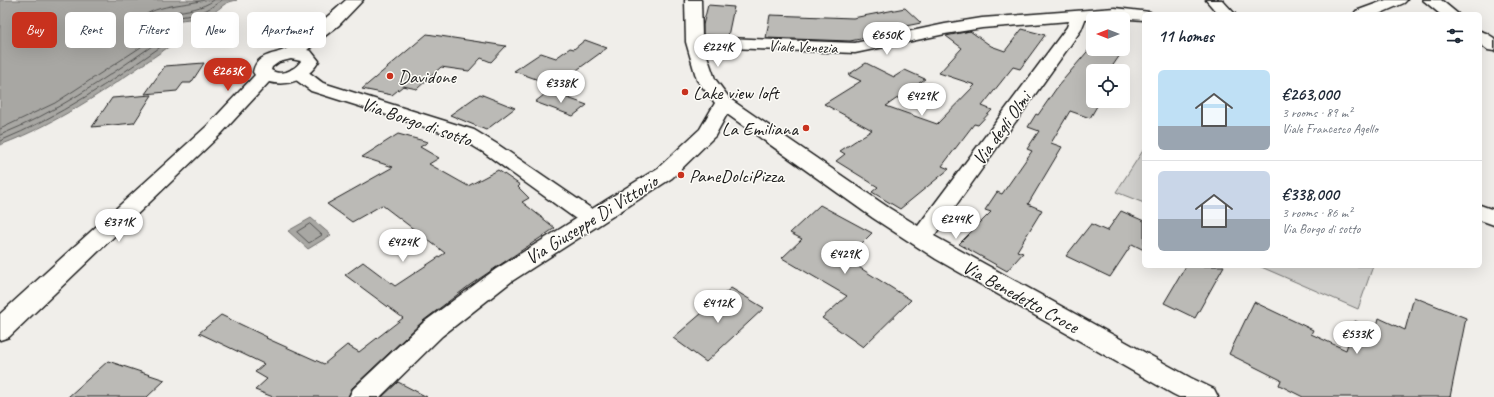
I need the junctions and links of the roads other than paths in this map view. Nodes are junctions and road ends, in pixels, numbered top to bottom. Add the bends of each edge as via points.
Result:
1 (355, 0) edge
2 (693, 0) edge
3 (1214, 0) edge
4 (1400, 0) edge
5 (1431, 0) edge
6 (1225, 12) edge
7 (1369, 12) edge
8 (1447, 12) edge
9 (1142, 15) edge
10 (1078, 17) junction
11 (1482, 37) edge
12 (694, 42) junction
13 (1494, 46) edge
14 (298, 54) junction
15 (265, 75) junction
16 (291, 75) junction
17 (724, 103) junction
18 (214, 130) junction
19 (1482, 213) edge
20 (592, 218) junction
21 (1494, 218) edge
22 (920, 238) junction
23 (0, 330) edge
24 (1188, 393) edge
25 (362, 397) edge

1 - 14 main road
2 - 12 street
3 - 6 street
4 - 7 street
5 - 8 street
9 - 10 street, Viale Venezia via 1115,13
10 - 12 street, Viale Venezia via 982,23 855,48
10 - 22 street, Via degli Olmi via 1075,27
11 - 13 street
12 - 17 street via 706,80
14 - 15 main road via 275,58 264,65 262,72
14 - 16 main road via 309,58 309,65
15 - 16 main road via 277,78
15 - 18 main road
16 - 18 main road
16 - 20 street, Via Borgo di sotto via 317,87 467,134
17 - 20 street, Via Giuseppe Di Vittorio via 708,132 665,173
17 - 22 street, Via Benedetto Croce
18 - 23 main road
19 - 21 street
20 - 25 street, Via Giuseppe Di Vittorio via 504,275 433,328
22 - 24 street, Via Benedetto Croce

